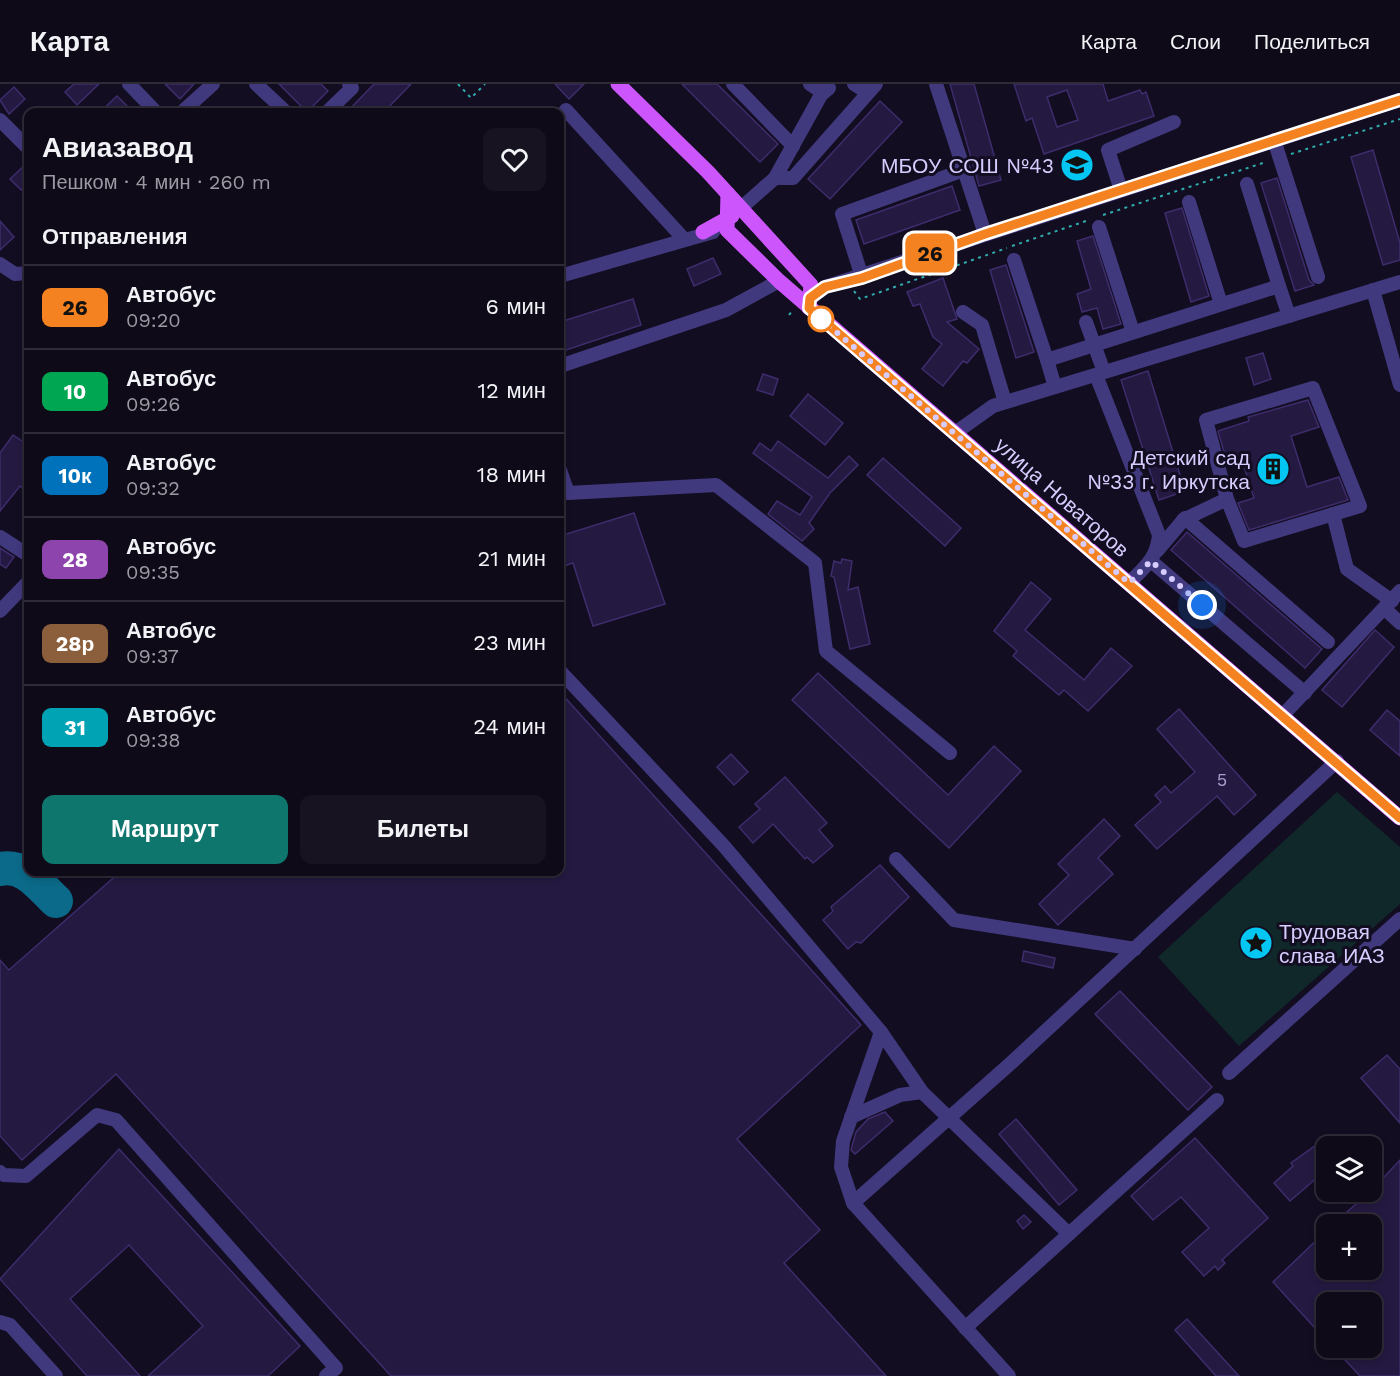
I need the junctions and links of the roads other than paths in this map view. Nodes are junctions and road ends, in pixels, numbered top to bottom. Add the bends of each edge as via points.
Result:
1 (129, 84) edge
2 (213, 84) edge
3 (256, 84) edge
4 (618, 84) edge
5 (733, 84) edge
6 (810, 84) edge
7 (836, 84) edge
8 (854, 84) edge
9 (936, 84) edge
10 (352, 85) edge
11 (825, 88) edge
12 (871, 88) edge
13 (1400, 100) edge
14 (152, 108) edge
15 (186, 108) edge
16 (282, 108) edge
17 (331, 108) edge
18 (564, 112) edge
19 (0, 120) edge
20 (1174, 122) dead end
21 (1275, 140) junction
22 (24, 144) edge
23 (794, 146) junction
24 (964, 170) junction
25 (775, 178) junction
26 (1247, 184) dead end
27 (1121, 190) junction
28 (728, 194) junction
29 (1189, 202) dead end
30 (741, 208) junction
31 (752, 220) junction
32 (1099, 227) dead end
33 (727, 230) junction
34 (703, 232) junction
35 (985, 234) junction
36 (682, 238) junction
37 (1014, 260) dead end
38 (0, 264) edge
39 (22, 273) edge
40 (564, 275) edge
41 (1318, 276) dead end
42 (862, 278) junction
43 (779, 281) junction
44 (1400, 282) edge
45 (1279, 286) junction
46 (1373, 290) junction
47 (806, 303) junction
48 (1221, 304) junction
49 (963, 312) dead end
50 (1289, 316) junction
51 (1086, 322) dead end
52 (1133, 332) junction
53 (1095, 344) junction
54 (1047, 360) junction
55 (564, 365) edge
56 (1100, 373) junction
57 (1400, 385) edge
58 (1055, 387) junction
59 (1005, 402) junction
60 (955, 433) junction
61 (564, 482) edge
62 (1227, 499) junction
63 (1334, 514) junction
64 (1183, 520) junction
65 (0, 537) edge
66 (24, 552) edge
67 (1154, 556) junction
68 (1129, 583) junction
69 (24, 586) edge
70 (1392, 601) edge
71 (0, 611) edge
72 (1400, 623) edge
73 (1328, 642) dead end
74 (564, 675) edge
75 (1305, 693) junction
76 (1283, 715) junction
77 (950, 753) dead end
78 (1337, 761) junction
79 (1400, 818) edge
80 (896, 859) dead end
81 (1400, 919) edge
82 (1136, 949) junction
83 (881, 1032) junction
84 (1229, 1073) dead end
85 (922, 1092) junction
86 (1217, 1100) dead end
87 (950, 1116) junction
88 (851, 1117) junction
89 (0, 1172) edge
90 (853, 1203) junction
91 (1069, 1234) junction
92 (0, 1322) edge
93 (965, 1328) junction
94 (335, 1373) edge
95 (56, 1376) edge
96 (1009, 1376) edge

1 - 14 street
2 - 15 street
3 - 16 street
4 - 28 main road
5 - 23 street
6 - 11 street
7 - 11 street
8 - 12 street
9 - 24 street
10 - 17 street
11 - 23 street
12 - 25 street via 793,178
13 - 21 street
18 - 36 street via 566,110
19 - 22 street
20 - 27 street via 1108,150
21 - 27 street
21 - 41 street
23 - 25 street
24 - 35 street
24 - 42 street via 842,214
25 - 30 street
26 - 45 street
27 - 35 street
28 - 30 main road
28 - 33 main road
29 - 48 street
30 - 31 main road
31 - 34 main road via 733,215
31 - 47 main road via 811,285
32 - 52 street
33 - 34 street
33 - 43 main road, улица Новаторов
34 - 36 street
35 - 42 street
36 - 40 street
37 - 54 street
38 - 39 street
42 - 47 street via 825,287
43 - 47 main road, улица Новаторов
43 - 55 street via 726,309
44 - 46 street
45 - 48 street
45 - 50 street
46 - 50 street
46 - 57 street
47 - 60 main road, улица Новаторов
48 - 52 street
49 - 59 street via 982,325
50 - 56 street
51 - 53 street
52 - 53 street
53 - 54 street
53 - 56 street
54 - 58 street
56 - 58 street
56 - 67 street via 1159,535
58 - 59 street
59 - 60 street
60 - 68 main road, улица Новаторов
61 - 77 street via 568,493 716,485 815,563 825,651
62 - 63 street via 1244,541
62 - 63 street via 1206,420 1313,388 1360,506
62 - 64 street
63 - 70 street via 1347,569
64 - 67 street
64 - 73 street
65 - 66 street
67 - 68 street
67 - 75 street
68 - 76 main road, улица Новаторов
69 - 71 street
70 - 72 street
70 - 75 street
74 - 83 street via 723,846
75 - 76 street
76 - 78 main road, улица Новаторов
78 - 79 main road, улица Новаторов
78 - 82 street
80 - 82 street via 954,920
81 - 84 street
82 - 87 street
83 - 85 street
83 - 88 street
85 - 87 street
85 - 88 street via 900,1095
86 - 91 street
87 - 90 street
87 - 91 street
88 - 90 street via 843,1142 842,1167
89 - 94 street via 26,1176 97,1115 116,1120
90 - 93 street
91 - 93 street
92 - 95 street via 10,1325
93 - 96 street

